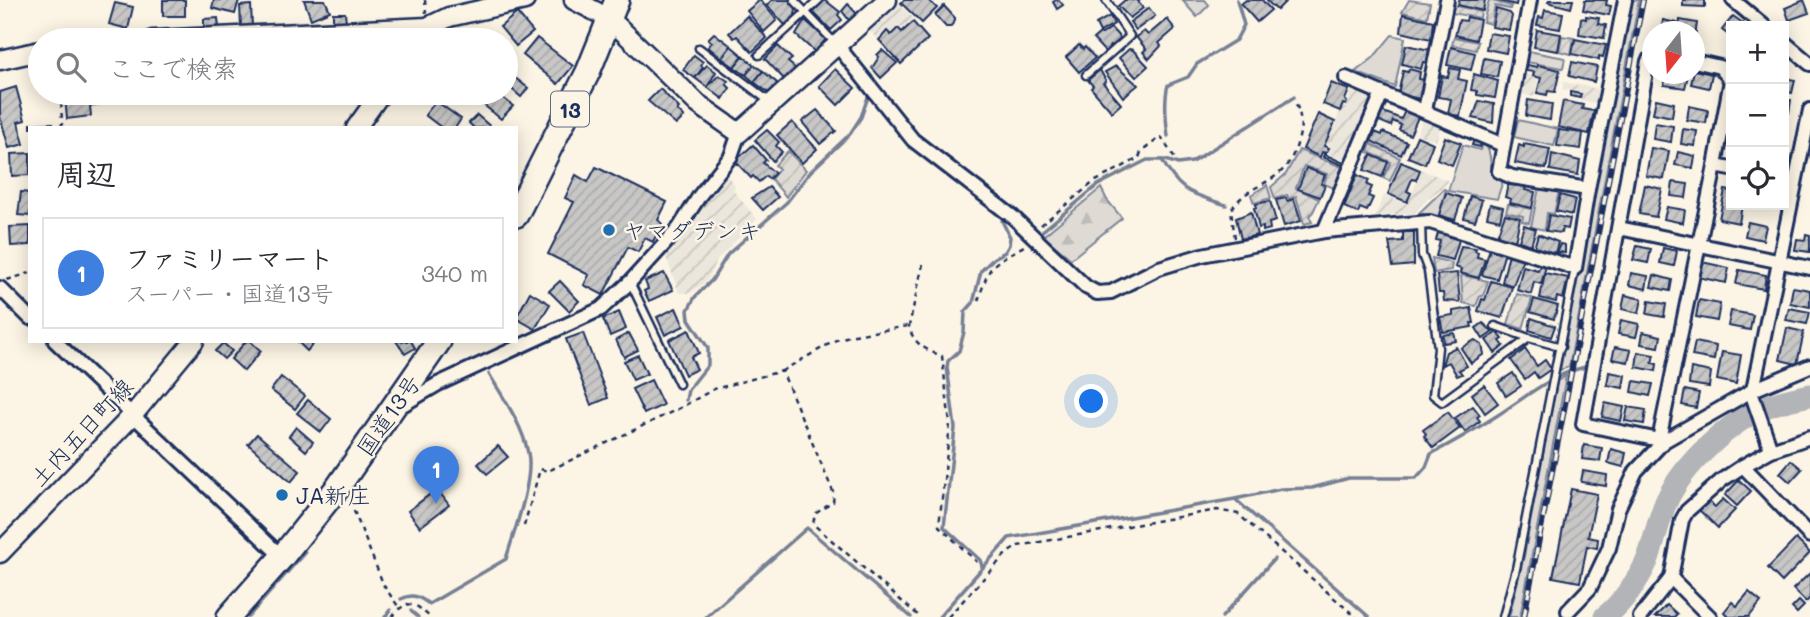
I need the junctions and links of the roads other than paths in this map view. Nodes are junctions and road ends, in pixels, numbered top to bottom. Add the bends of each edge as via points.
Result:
1 (525, 0) edge
2 (574, 0) edge
3 (794, 0) edge
4 (819, 0) edge
5 (887, 0) edge
6 (1106, 0) edge
7 (1447, 0) edge
8 (1530, 0) edge
9 (1625, 0) edge
10 (1733, 0) edge
11 (614, 10) edge
12 (806, 12) junction
13 (1758, 21) edge
14 (432, 28) edge
15 (837, 45) junction
16 (1789, 46) edge
17 (699, 48) dead end
18 (28, 54) edge
19 (759, 55) dead end
20 (0, 60) edge
21 (1705, 63) edge
22 (1810, 64) edge
23 (1086, 75) dead end
24 (1346, 78) dead end
25 (1644, 84) edge
26 (1382, 93) junction
27 (772, 103) junction
28 (372, 105) edge
29 (1425, 110) junction
30 (1810, 110) edge
31 (357, 126) edge
32 (739, 133) junction
33 (1503, 145) junction
34 (1715, 166) junction
35 (1726, 168) edge
36 (1789, 179) edge
37 (1588, 189) junction
38 (1786, 210) edge
39 (518, 211) edge
40 (1422, 222) junction
41 (1619, 228) junction
42 (1324, 231) junction
43 (1697, 244) junction
44 (1780, 261) junction
45 (1576, 268) junction
46 (1810, 268) edge
47 (630, 282) junction
48 (1, 290) edge
49 (28, 315) edge
50 (1495, 326) dead end
51 (1529, 338) junction
52 (57, 343) edge
53 (192, 343) edge
54 (438, 343) edge
55 (1561, 348) junction
56 (1810, 366) edge
57 (678, 384) dead end
58 (1752, 391) junction
59 (391, 412) junction
60 (132, 416) junction
61 (1810, 437) edge
62 (1662, 440) junction
63 (1771, 450) junction
64 (1743, 466) junction
65 (1810, 536) edge
66 (0, 553) edge
67 (282, 557) junction
68 (1671, 578) junction
69 (1568, 611) dead end
70 (229, 617) edge
71 (1503, 617) edge
72 (1640, 617) edge
73 (1710, 617) edge

1 - 14 street via 449,17
2 - 11 street
3 - 12 lane
4 - 12 lane
5 - 15 street
6 - 23 lane via 1130,36
7 - 29 street
8 - 33 street
9 - 37 street
10 - 13 street
11 - 32 street via 698,104
11 - 39 highway, 13 via 563,125
12 - 15 lane
12 - 19 lane
15 - 27 street
15 - 42 street via 913,140 1013,217 1097,293 1111,292 1159,268 1202,255
16 - 22 street
17 - 27 lane
18 - 20 street
21 - 34 street via 1720,67 1731,80
24 - 26 street
25 - 41 street
26 - 29 street
26 - 42 street
27 - 32 street
28 - 31 street
29 - 33 street
30 - 36 street
32 - 47 street via 731,156 678,228
33 - 37 street via 1499,171
34 - 35 street
34 - 43 street
37 - 45 street
38 - 44 street
40 - 42 street
40 - 45 street
40 - 51 lane via 1422,255 1438,348 1433,395 1442,402
41 - 43 street
41 - 62 street via 1583,424
43 - 44 street
43 - 62 street
44 - 46 street
44 - 58 street
45 - 55 lane
47 - 57 lane
47 - 59 street via 601,309 438,384
48 - 49 street
50 - 51 lane
51 - 55 lane
52 - 60 street
53 - 60 street, 土内五日町線
54 - 59 highway, 国道13号
55 - 71 lane
56 - 58 street
58 - 62 street
58 - 63 street
59 - 67 highway, 国道13号
60 - 66 street, 土内五日町線
60 - 67 street
61 - 63 street
62 - 69 street via 1636,471 1590,588
63 - 64 street
64 - 65 street
64 - 68 street via 1687,511
67 - 70 highway, 国道13号
68 - 72 street
68 - 73 street

